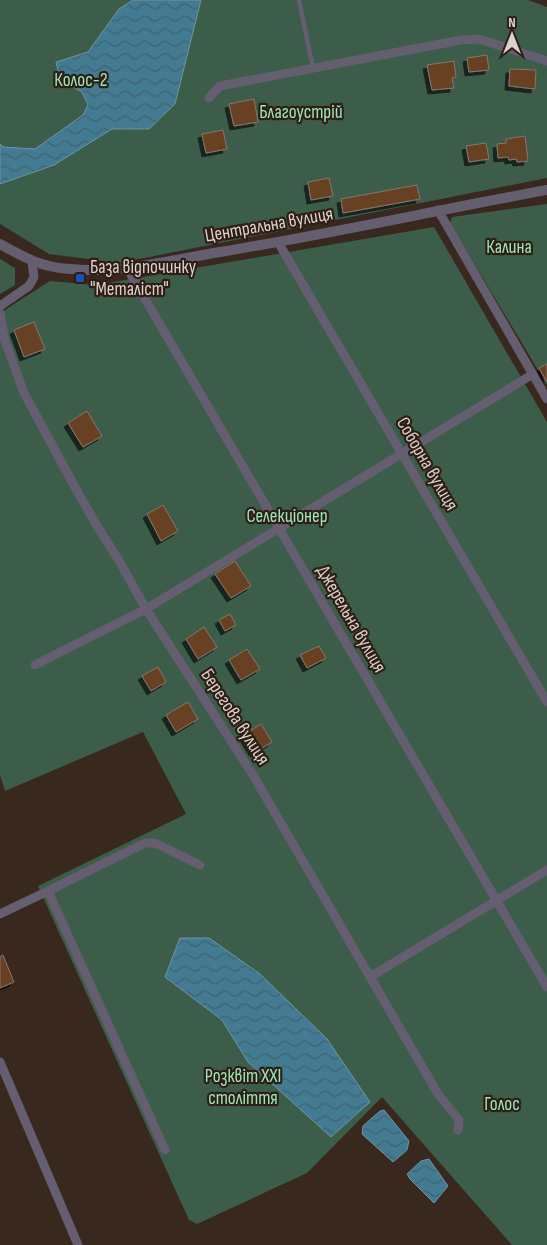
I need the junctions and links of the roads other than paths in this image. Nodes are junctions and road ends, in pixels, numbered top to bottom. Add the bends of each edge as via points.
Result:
1 (299, 0) edge
2 (547, 61) edge
3 (313, 68) junction
4 (209, 98) dead end
5 (547, 190) edge
6 (438, 210) junction
7 (278, 242) junction
8 (0, 244) edge
9 (32, 262) junction
10 (127, 268) junction
11 (0, 306) edge
12 (0, 313) edge
13 (533, 374) junction
14 (547, 398) edge
15 (402, 454) junction
16 (280, 528) junction
17 (146, 610) junction
18 (35, 665) dead end
19 (547, 702) edge
20 (200, 865) dead end
21 (547, 870) edge
22 (48, 891) junction
23 (496, 900) junction
24 (0, 914) edge
25 (370, 977) junction
26 (547, 987) edge
27 (0, 1062) edge
28 (458, 1130) dead end
29 (165, 1150) dead end
30 (78, 1245) edge

1 - 3 lane
2 - 3 street via 478,39
3 - 4 street via 220,86
5 - 6 street, Центральна вулиця
6 - 7 street, Центральна вулиця
6 - 13 street
7 - 10 street, Центральна вулиця
7 - 15 street, Соборна вулиця
8 - 9 street, Центральна вулиця
9 - 10 street, Центральна вулиця via 97,271
9 - 11 street via 34,277 29,286
10 - 16 street, Джерельна вулиця
12 - 17 street, Берегова вулиця via 24,393
13 - 14 street
13 - 15 street
15 - 16 street
15 - 19 street, Соборна вулиця
16 - 17 street
16 - 23 street, Джерельна вулиця
17 - 18 street
17 - 25 street, Берегова вулиця via 253,775
20 - 22 street via 156,843 145,843
21 - 23 street
22 - 24 street
22 - 29 street
23 - 25 street
23 - 26 street, Джерельна вулиця
25 - 28 street, Берегова вулиця via 438,1094 458,1120
27 - 30 street

